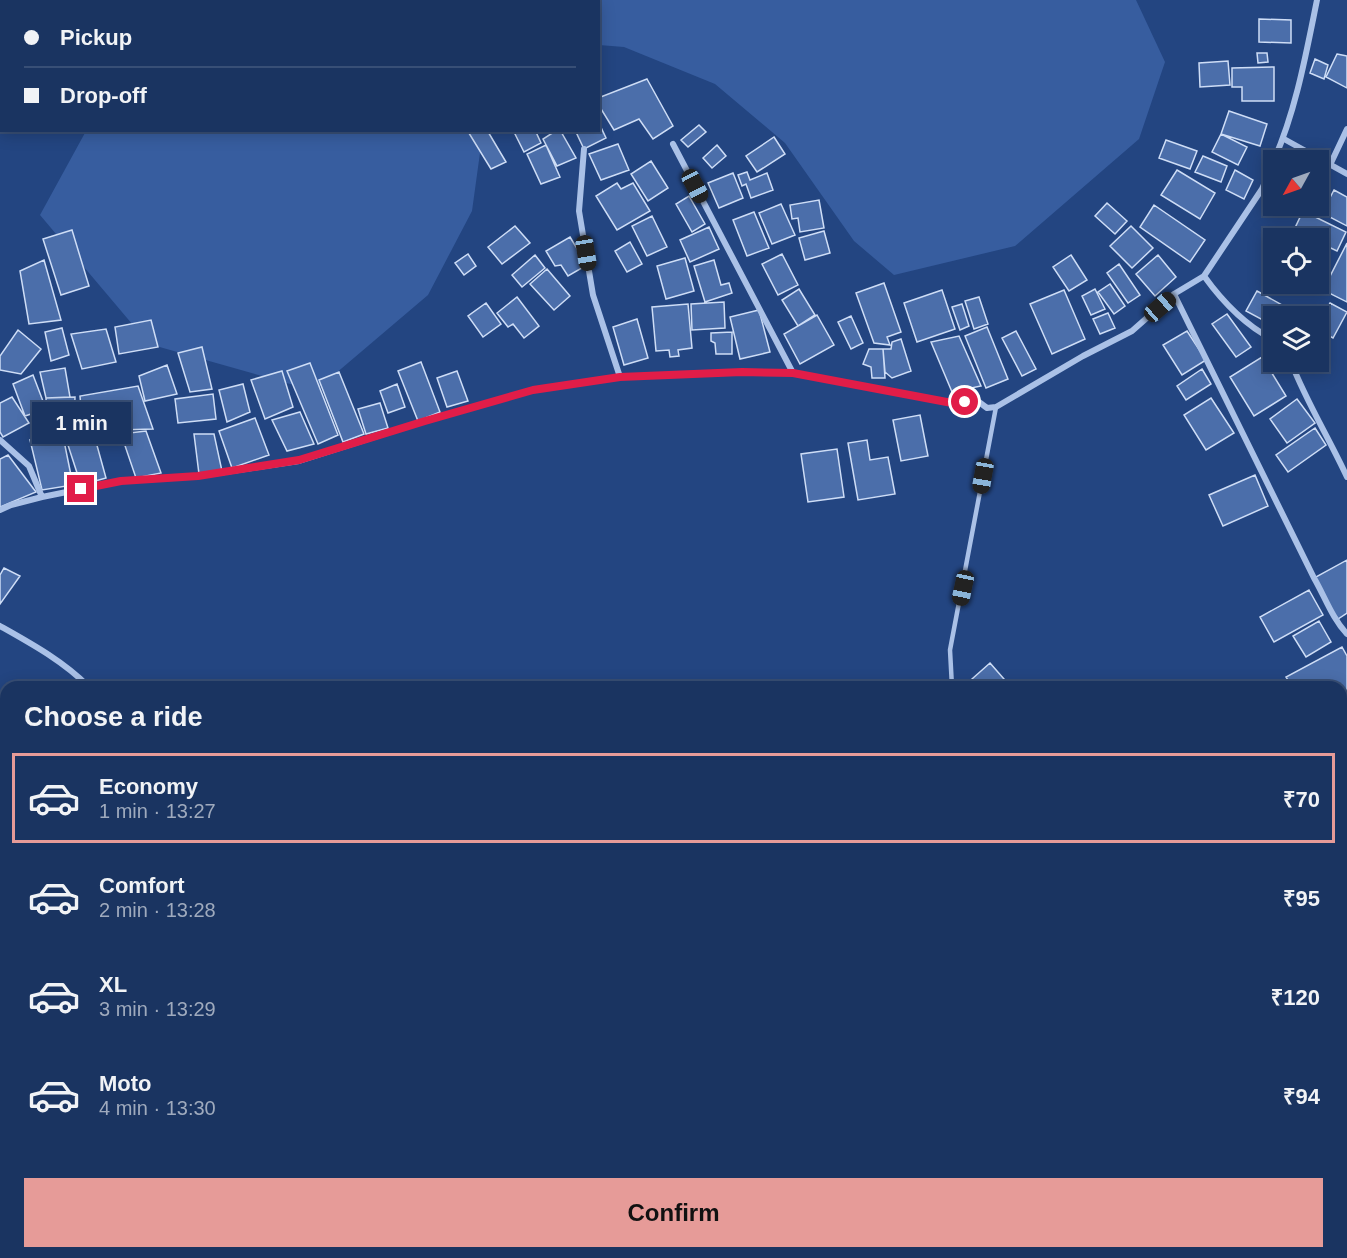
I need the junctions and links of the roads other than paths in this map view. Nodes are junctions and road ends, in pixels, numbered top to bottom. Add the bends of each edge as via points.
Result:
1 (1317, 0) edge
2 (1347, 129) edge
3 (1284, 139) junction
4 (673, 144) dead end
5 (584, 149) dead end
6 (1279, 150) edge
7 (1330, 165) junction
8 (1347, 174) edge
9 (1263, 187) edge
10 (1204, 276) junction
11 (1174, 294) junction
12 (1263, 334) edge
13 (1295, 372) edge
14 (793, 373) junction
15 (620, 377) junction
16 (996, 407) junction
17 (0, 440) edge
18 (1347, 477) edge
19 (42, 497) junction
20 (0, 510) edge
21 (0, 626) edge
22 (1347, 634) edge
23 (83, 681) edge
24 (952, 681) edge

1 - 3 street
2 - 7 street
3 - 6 street
3 - 7 street
4 - 14 street
5 - 15 street via 579,211 593,295
7 - 8 street
9 - 10 street
10 - 11 street
10 - 12 street via 1216,293
11 - 16 street via 1132,331
11 - 22 street via 1335,621
13 - 18 street
14 - 15 street
14 - 16 street via 952,403 979,402 987,408
15 - 19 street via 533,390 299,460 198,476 121,481
16 - 24 lane via 950,650
17 - 19 street via 29,466
19 - 20 street
21 - 23 street via 47,652

